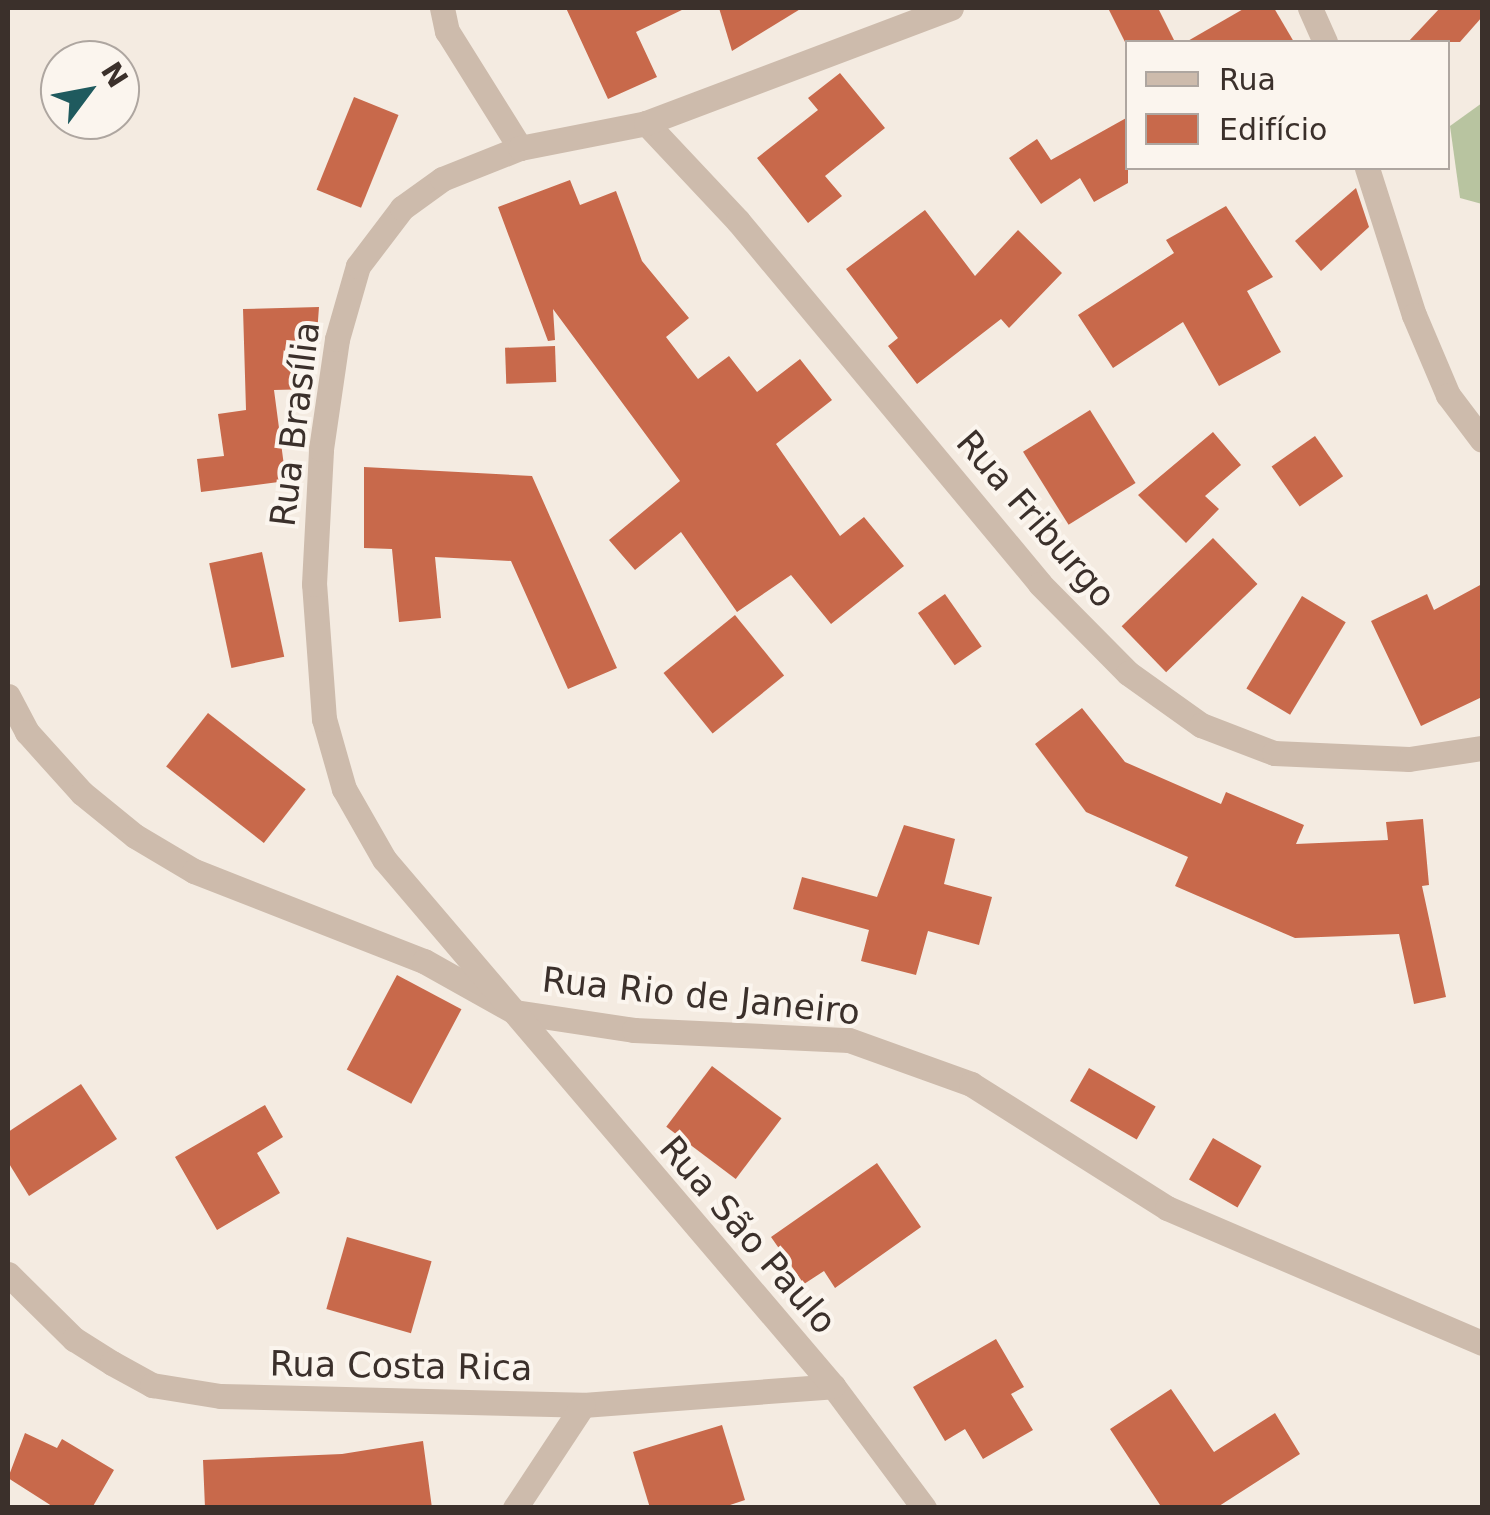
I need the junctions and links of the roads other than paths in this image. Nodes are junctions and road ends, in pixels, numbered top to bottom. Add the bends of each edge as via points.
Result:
1 (442, 8) edge
2 (952, 8) edge
3 (1310, 8) edge
4 (1324, 40) edge
5 (646, 123) junction
6 (520, 148) junction
7 (1368, 170) edge
8 (1482, 440) edge
9 (8, 696) edge
10 (1482, 748) edge
11 (515, 1012) junction
12 (8, 1274) edge
13 (1482, 1342) edge
14 (832, 1386) junction
15 (584, 1405) junction
16 (515, 1508) edge
17 (924, 1508) edge

1 - 6 street via 448,31
2 - 5 street, Rua Brasília
3 - 4 street
5 - 6 street, Rua Brasília
5 - 10 street, Rua Friburgo via 738,221 1040,584 1128,673 1201,724 1274,753 1409,760
6 - 11 street, Rua Brasília via 422,192 386,224 358,266 328,390 314,584 322,702 344,789 384,859
7 - 8 street via 1414,315 1448,395
9 - 11 street, Rua Rio de Janeiro via 49,756 136,836 194,871 424,961
11 - 13 street, Rua Rio de Janeiro via 634,1030 849,1040 971,1084 1167,1208
11 - 14 street, Rua São Paulo
12 - 15 street, Rua Costa Rica via 74,1339 152,1385 290,1400
14 - 15 street, Rua Costa Rica
14 - 17 street, Rua São Paulo
15 - 16 street

